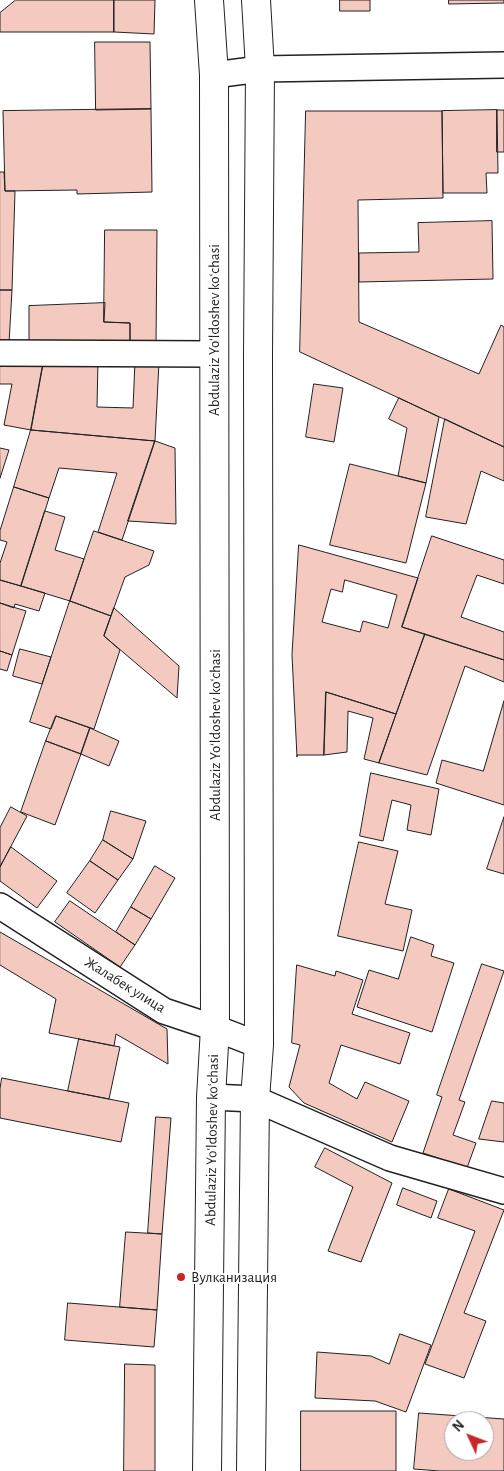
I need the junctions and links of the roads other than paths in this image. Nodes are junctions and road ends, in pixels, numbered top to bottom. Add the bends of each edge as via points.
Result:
1 (209, 0) edge
2 (256, 0) edge
3 (504, 65) edge
4 (260, 69) junction
5 (214, 75) junction
6 (0, 354) edge
7 (214, 354) junction
8 (0, 906) edge
9 (215, 1028) junction
10 (259, 1045) junction
11 (211, 1097) junction
12 (255, 1099) junction
13 (504, 1191) edge
14 (207, 1471) edge
15 (250, 1471) edge

1 - 5 main road, Abdulaziz Yoʻldoshev koʻchasi
2 - 4 main road
3 - 4 street
4 - 5 street
4 - 10 main road
5 - 7 main road, Abdulaziz Yoʻldoshev koʻchasi
6 - 7 street
7 - 9 main road, Abdulaziz Yoʻldoshev koʻchasi
8 - 9 street, Жалабек улица via 164,1011
9 - 10 street, Жалабек улица
9 - 11 main road, Abdulaziz Yoʻldoshev koʻchasi
10 - 12 main road
11 - 12 street
11 - 14 main road, Abdulaziz Yoʻldoshev koʻchasi
12 - 13 street via 390,1158
12 - 15 main road

